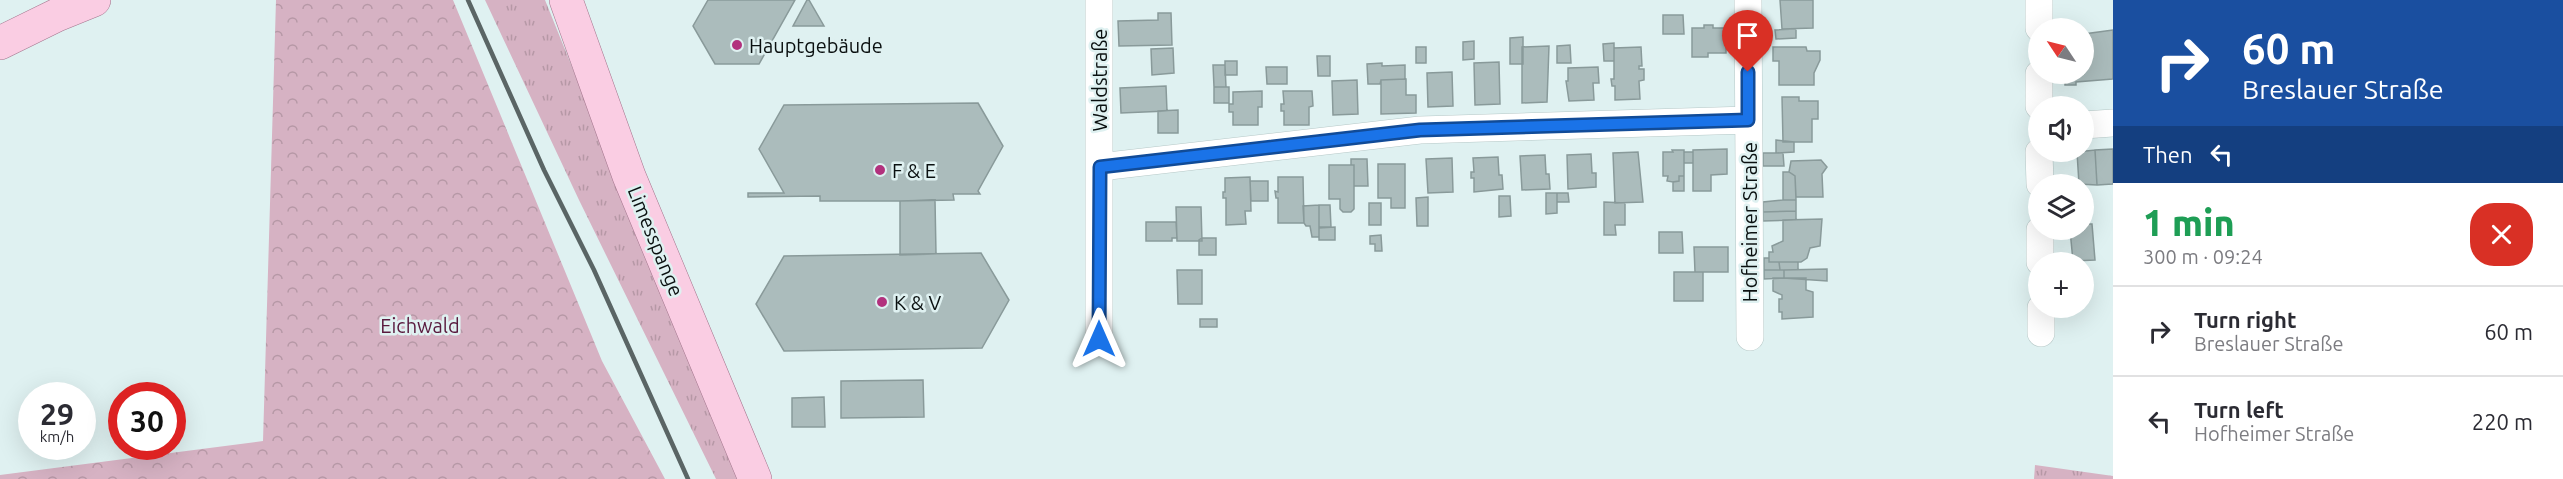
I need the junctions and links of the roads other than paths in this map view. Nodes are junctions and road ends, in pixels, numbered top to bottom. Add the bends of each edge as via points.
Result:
1 (94, 0) edge
2 (566, 0) edge
3 (1099, 0) edge
4 (1748, 0) edge
5 (2039, 0) edge
6 (2039, 18) edge
7 (0, 43) edge
8 (1748, 120) junction
9 (2113, 123) edge
10 (2094, 124) edge
11 (1100, 167) junction
12 (1750, 337) dead end
13 (1099, 339) dead end
14 (755, 479) edge

1 - 7 main road
2 - 14 main road, Limesspange via 629,176
3 - 11 street, Waldstraße
4 - 8 street, Hofheimer Straße
5 - 6 street
8 - 11 street via 1420,130
8 - 12 street, Hofheimer Straße
9 - 10 street
11 - 13 street, Waldstraße

